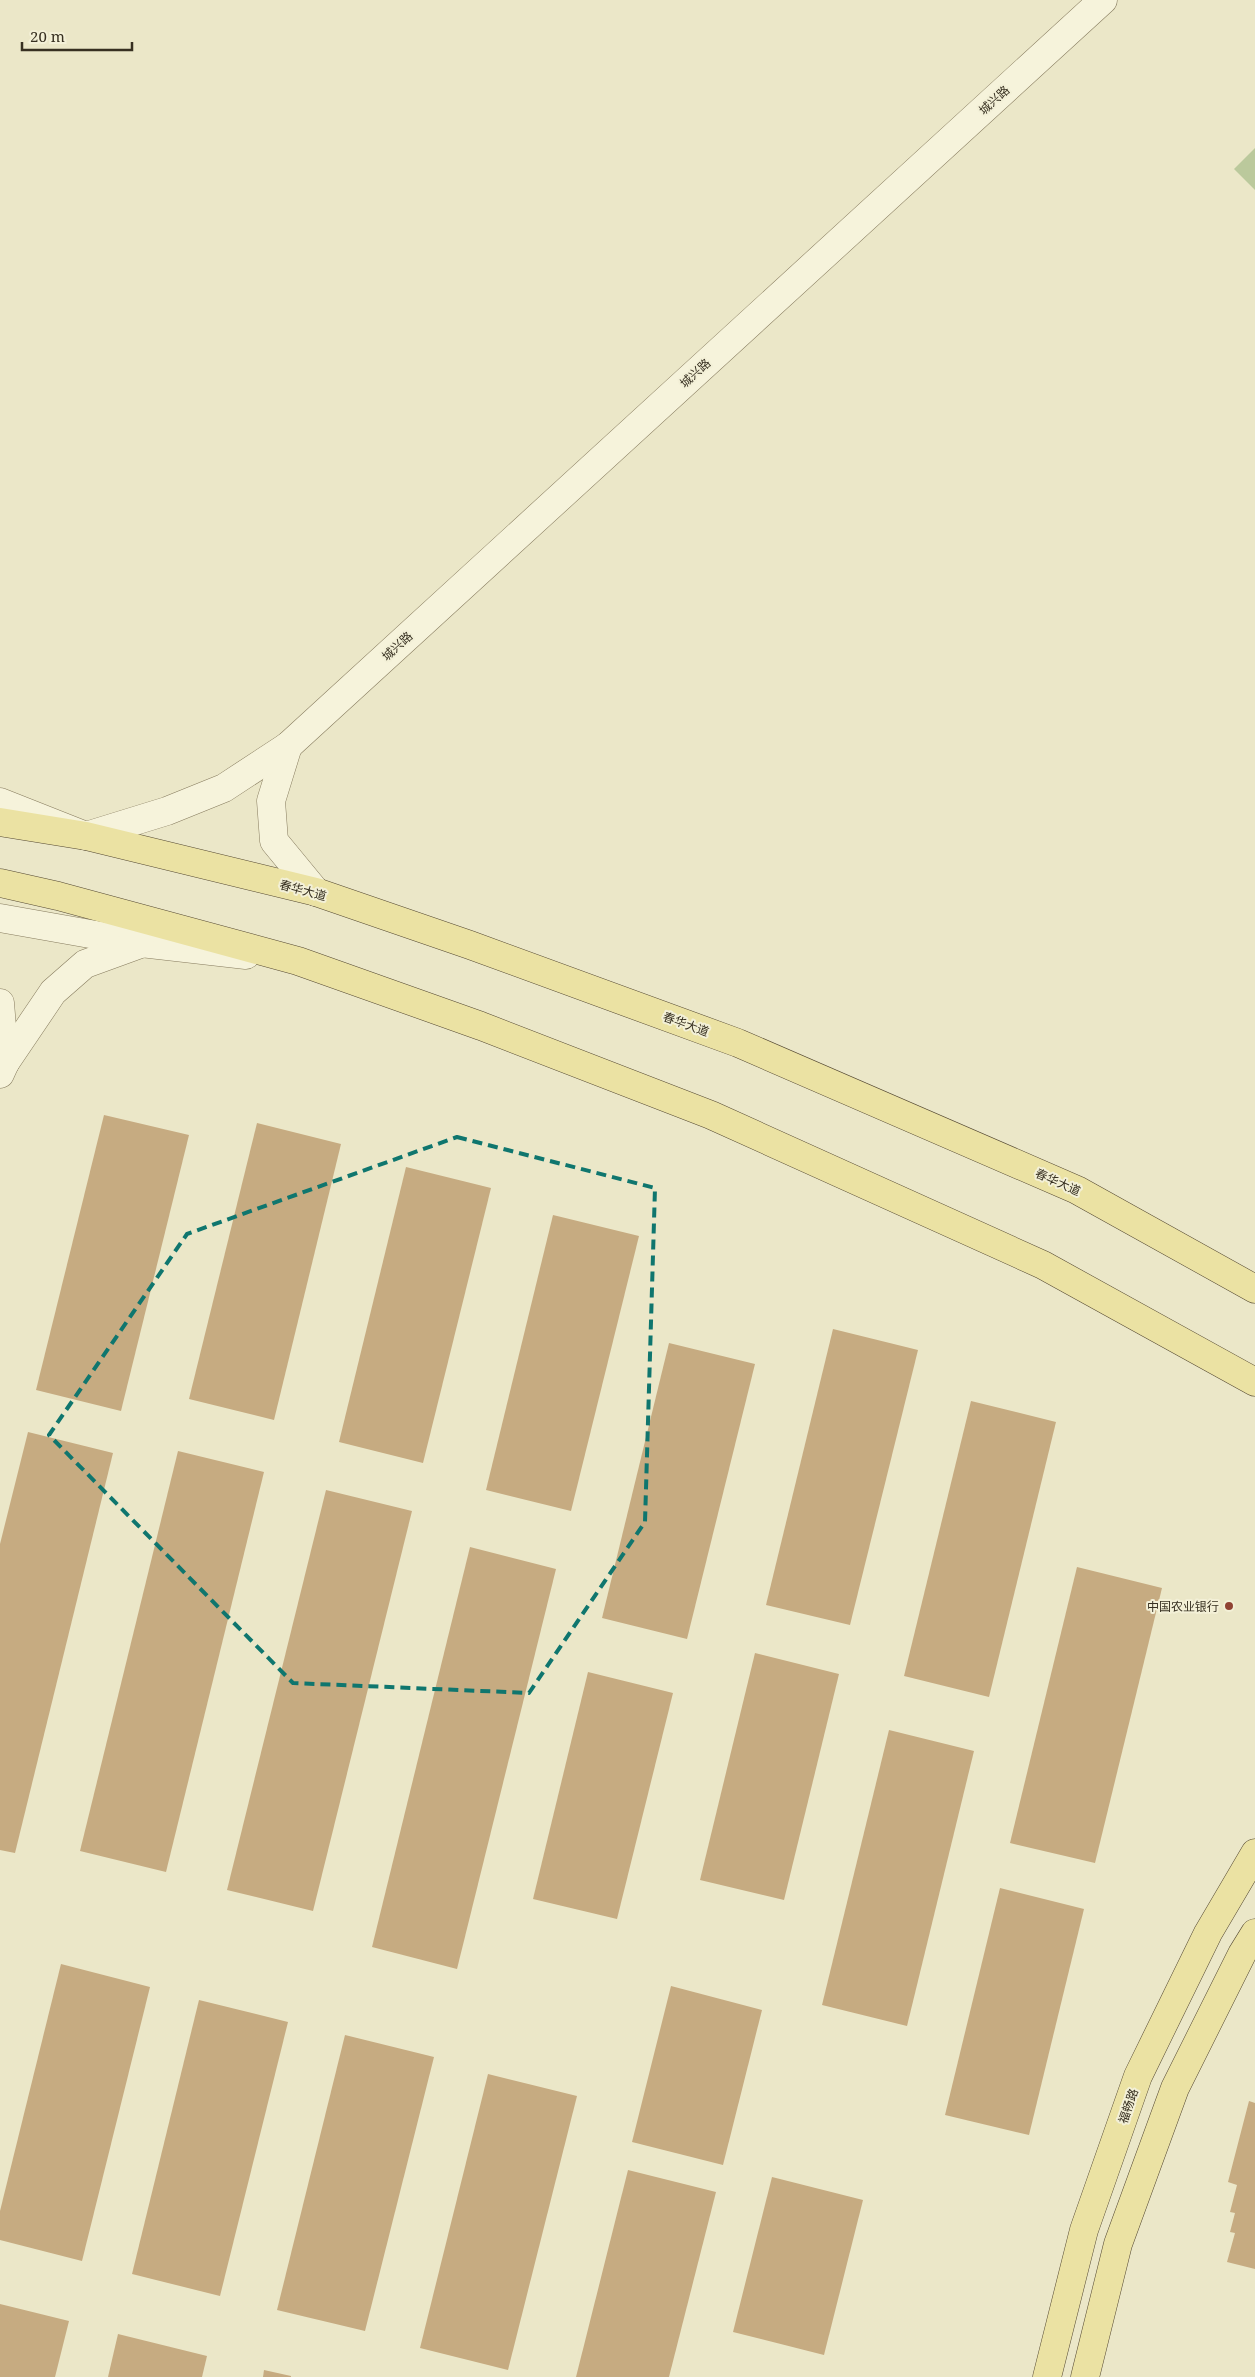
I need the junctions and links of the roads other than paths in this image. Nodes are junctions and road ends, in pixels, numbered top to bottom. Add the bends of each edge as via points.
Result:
1 (1103, 0) edge
2 (288, 746) junction
3 (0, 802) edge
4 (0, 822) edge
5 (86, 836) junction
6 (0, 884) edge
7 (316, 892) junction
8 (0, 918) edge
9 (141, 943) junction
10 (298, 961) junction
11 (0, 1003) edge
12 (2, 1069) edge
13 (1255, 1290) edge
14 (1255, 1382) edge
15 (1255, 1853) edge
16 (1255, 1933) edge
17 (1047, 2377) edge
18 (1084, 2377) edge

1 - 2 street, 城兴路
2 - 5 street, 城兴路 via 224,788 167,811
2 - 7 street via 271,801 274,841
3 - 5 street, 春华大道
4 - 5 main road, 春华大道
5 - 7 main road, 春华大道
6 - 10 main road via 58,896
7 - 13 main road, 春华大道 via 738,1043 1077,1190
8 - 9 street
9 - 10 street
9 - 12 street via 85,964 53,992
10 - 14 main road via 481,1026 711,1115 1043,1265
11 - 12 street
15 - 17 main road, 福畅路 via 1208,1933 1138,2076 1084,2230
16 - 18 main road via 1175,2088 1118,2244

